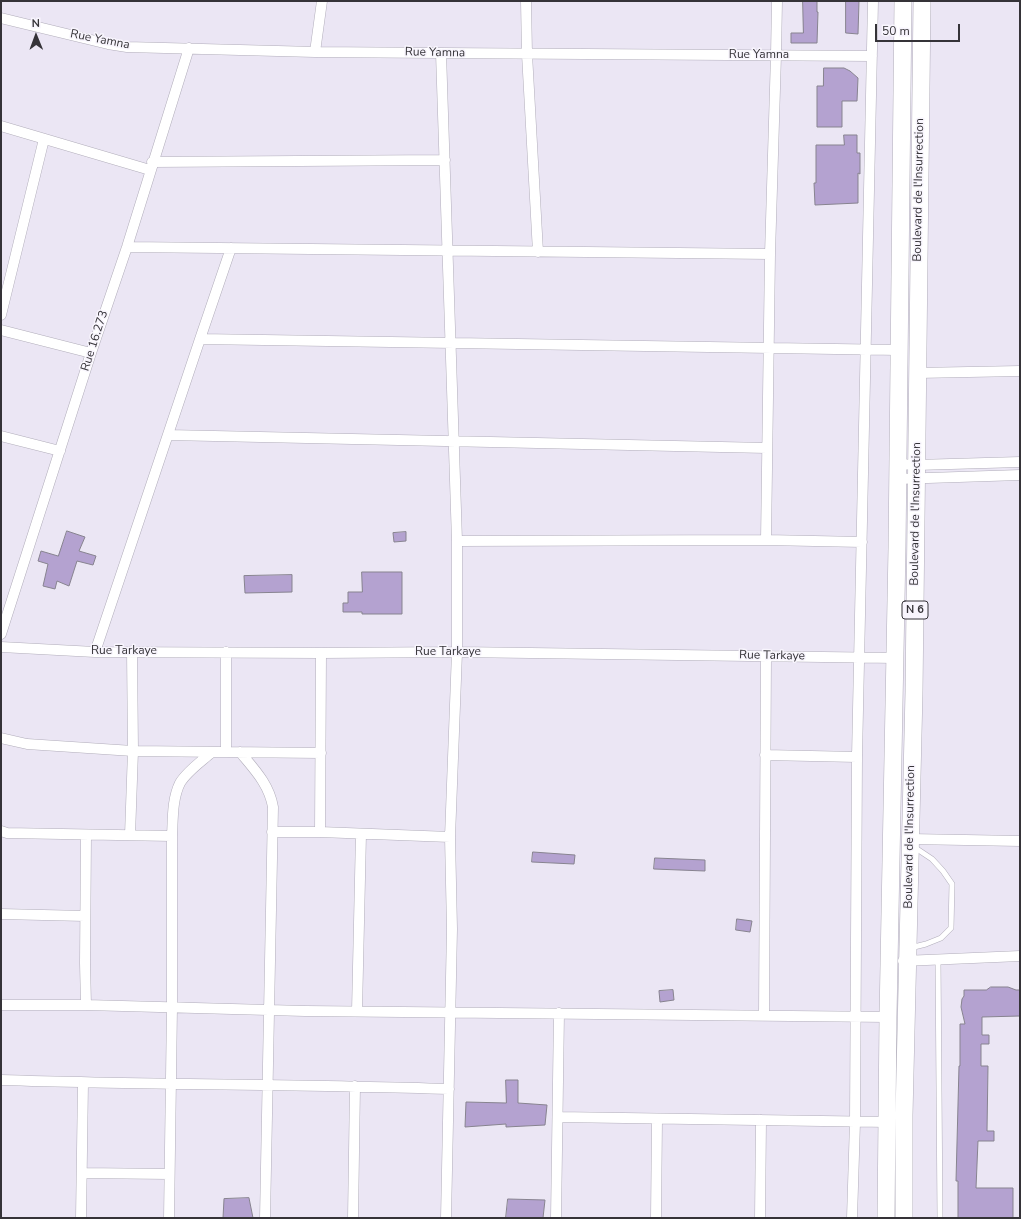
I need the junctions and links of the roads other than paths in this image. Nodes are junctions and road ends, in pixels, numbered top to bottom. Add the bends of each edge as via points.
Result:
1 (322, 1) edge
2 (526, 1) edge
3 (777, 1) edge
4 (873, 1) edge
5 (903, 1) edge
6 (922, 1) edge
7 (1, 18) edge
8 (189, 48) junction
9 (315, 52) junction
10 (441, 53) junction
11 (528, 54) junction
12 (776, 55) junction
13 (872, 56) junction
14 (1, 126) edge
15 (44, 139) junction
16 (445, 160) junction
17 (151, 166) junction
18 (127, 247) junction
19 (231, 248) junction
20 (447, 250) junction
21 (538, 252) junction
22 (770, 254) junction
23 (1, 315) edge
24 (1, 330) edge
25 (200, 338) junction
26 (450, 342) junction
27 (769, 348) junction
28 (866, 349) junction
29 (899, 350) junction
30 (92, 352) junction
31 (1020, 370) edge
32 (917, 373) junction
33 (168, 435) junction
34 (1, 436) edge
35 (454, 442) junction
36 (767, 448) junction
37 (60, 451) junction
38 (1020, 462) edge
39 (897, 471) junction
40 (916, 472) junction
41 (1020, 475) edge
42 (766, 540) junction
43 (457, 541) junction
44 (862, 542) junction
45 (1, 634) edge
46 (1, 647) edge
47 (132, 651) junction
48 (95, 652) junction
49 (226, 652) junction
50 (457, 652) junction
51 (321, 653) junction
52 (766, 656) junction
53 (860, 657) junction
54 (896, 658) junction
55 (1, 738) edge
56 (133, 751) junction
57 (212, 752) junction
58 (226, 752) junction
59 (240, 752) junction
60 (321, 753) junction
61 (765, 756) junction
62 (857, 757) junction
63 (1, 831) edge
64 (272, 832) junction
65 (320, 832) junction
66 (361, 834) junction
67 (86, 835) junction
68 (130, 835) junction
69 (172, 836) junction
70 (450, 837) junction
71 (1020, 841) edge
72 (910, 842) junction
73 (1, 914) edge
74 (86, 916) junction
75 (907, 955) junction
76 (1020, 956) edge
77 (889, 960) junction
78 (938, 960) junction
79 (86, 1004) junction
80 (1, 1005) edge
81 (172, 1007) junction
82 (268, 1010) junction
83 (357, 1011) junction
84 (451, 1012) junction
85 (559, 1013) junction
86 (764, 1015) junction
87 (856, 1016) junction
88 (888, 1017) junction
89 (1, 1080) edge
90 (83, 1083) junction
91 (170, 1084) junction
92 (267, 1085) junction
93 (355, 1086) junction
94 (449, 1089) junction
95 (558, 1117) junction
96 (657, 1119) junction
97 (761, 1120) junction
98 (855, 1122) junction
99 (888, 1122) junction
100 (82, 1173) junction
101 (169, 1174) junction
102 (81, 1218) edge
103 (169, 1218) edge
104 (265, 1218) edge
105 (353, 1218) edge
106 (446, 1218) edge
107 (556, 1218) edge
108 (656, 1218) edge
109 (760, 1218) edge
110 (852, 1218) edge
111 (886, 1218) edge
112 (904, 1218) edge
113 (940, 1218) edge

1 - 9 street
2 - 11 street
3 - 12 street
4 - 13 street
5 - 29 main road, Boulevard de l'Insurrection / N 6
6 - 32 main road, Boulevard de l'Insurrection / N 6
7 - 8 street, Rue Yamna via 108,44 127,47
8 - 9 street, Rue Yamna
8 - 17 street, Rue 16.273
9 - 10 street, Rue Yamna
10 - 11 street, Rue Yamna
10 - 16 street
11 - 12 street, Rue Yamna
11 - 21 street
12 - 13 street, Rue Yamna
12 - 22 street
13 - 28 street
14 - 15 street
15 - 17 street
15 - 23 street
16 - 17 street
16 - 20 street
17 - 18 street, Rue 16.273
18 - 19 street
18 - 30 street, Rue 16.273
19 - 20 street
19 - 25 street
20 - 21 street
20 - 26 street
21 - 22 street
22 - 27 street
24 - 30 street
25 - 26 street
25 - 33 street
26 - 27 street
26 - 35 street
27 - 28 street
27 - 36 street
28 - 29 street
28 - 44 street
29 - 39 main road, Boulevard de l'Insurrection / N 6
30 - 37 street, Rue 16.273
31 - 32 street
32 - 40 main road, Boulevard de l'Insurrection / N 6
33 - 35 street
33 - 48 street
34 - 37 street
35 - 36 street
35 - 43 street
36 - 42 street
37 - 45 street, Rue 16.273
38 - 40 street
39 - 40 street
39 - 40 street
39 - 54 main road, Boulevard de l'Insurrection / N 6
40 - 41 street
40 - 72 main road, Boulevard de l'Insurrection / N 6
42 - 43 street
42 - 44 street
43 - 50 street
44 - 53 street
46 - 48 street, Rue Tarkaye
47 - 48 street, Rue Tarkaye
47 - 49 street, Rue Tarkaye
47 - 56 street
49 - 51 street, Rue Tarkaye
49 - 58 street
50 - 51 street, Rue Tarkaye
50 - 52 street, Rue Tarkaye
50 - 70 street
51 - 60 street
52 - 53 street, Rue Tarkaye
52 - 61 street
53 - 54 street, Rue Tarkaye
53 - 62 street
54 - 77 main road, Boulevard de l'Insurrection / N 6
55 - 56 street via 27,744
56 - 57 street
56 - 68 street
57 - 58 street
57 - 69 street via 181,782 175,800
58 - 59 street
59 - 60 street
59 - 64 street via 259,774 271,798
60 - 65 street
61 - 62 street
61 - 86 street
62 - 87 street
63 - 67 street
64 - 65 street
64 - 82 street
65 - 66 street
66 - 70 street
66 - 83 street
67 - 68 street
67 - 74 street
68 - 69 street
69 - 81 street
70 - 84 street
71 - 72 street
72 - 75 main road, Boulevard de l'Insurrection / N 6
72 - 75 lane via 932,859 952,884 951,928 941,938
73 - 74 street
74 - 79 street
75 - 77 street
75 - 78 street
75 - 112 main road, Boulevard de l'Insurrection / N 6
76 - 78 street
77 - 88 main road, Boulevard de l'Insurrection / N 6
78 - 113 lane
79 - 80 street
79 - 81 street
81 - 82 street
81 - 91 street
82 - 83 street
82 - 92 street
83 - 84 street
84 - 85 street
84 - 94 street
85 - 86 street
85 - 95 street
86 - 87 street
87 - 88 street
87 - 98 street
88 - 99 main road, Boulevard de l'Insurrection / N 6
89 - 90 street
90 - 91 street
90 - 100 street
91 - 92 street
91 - 101 street
92 - 93 street
92 - 104 street
93 - 94 street
93 - 105 street
94 - 106 street
95 - 96 street
95 - 107 street
96 - 97 street
96 - 108 street
97 - 98 street
97 - 109 street
98 - 99 street
98 - 110 street
99 - 111 main road, Boulevard de l'Insurrection / N 6
100 - 101 street
100 - 102 street
101 - 103 street

